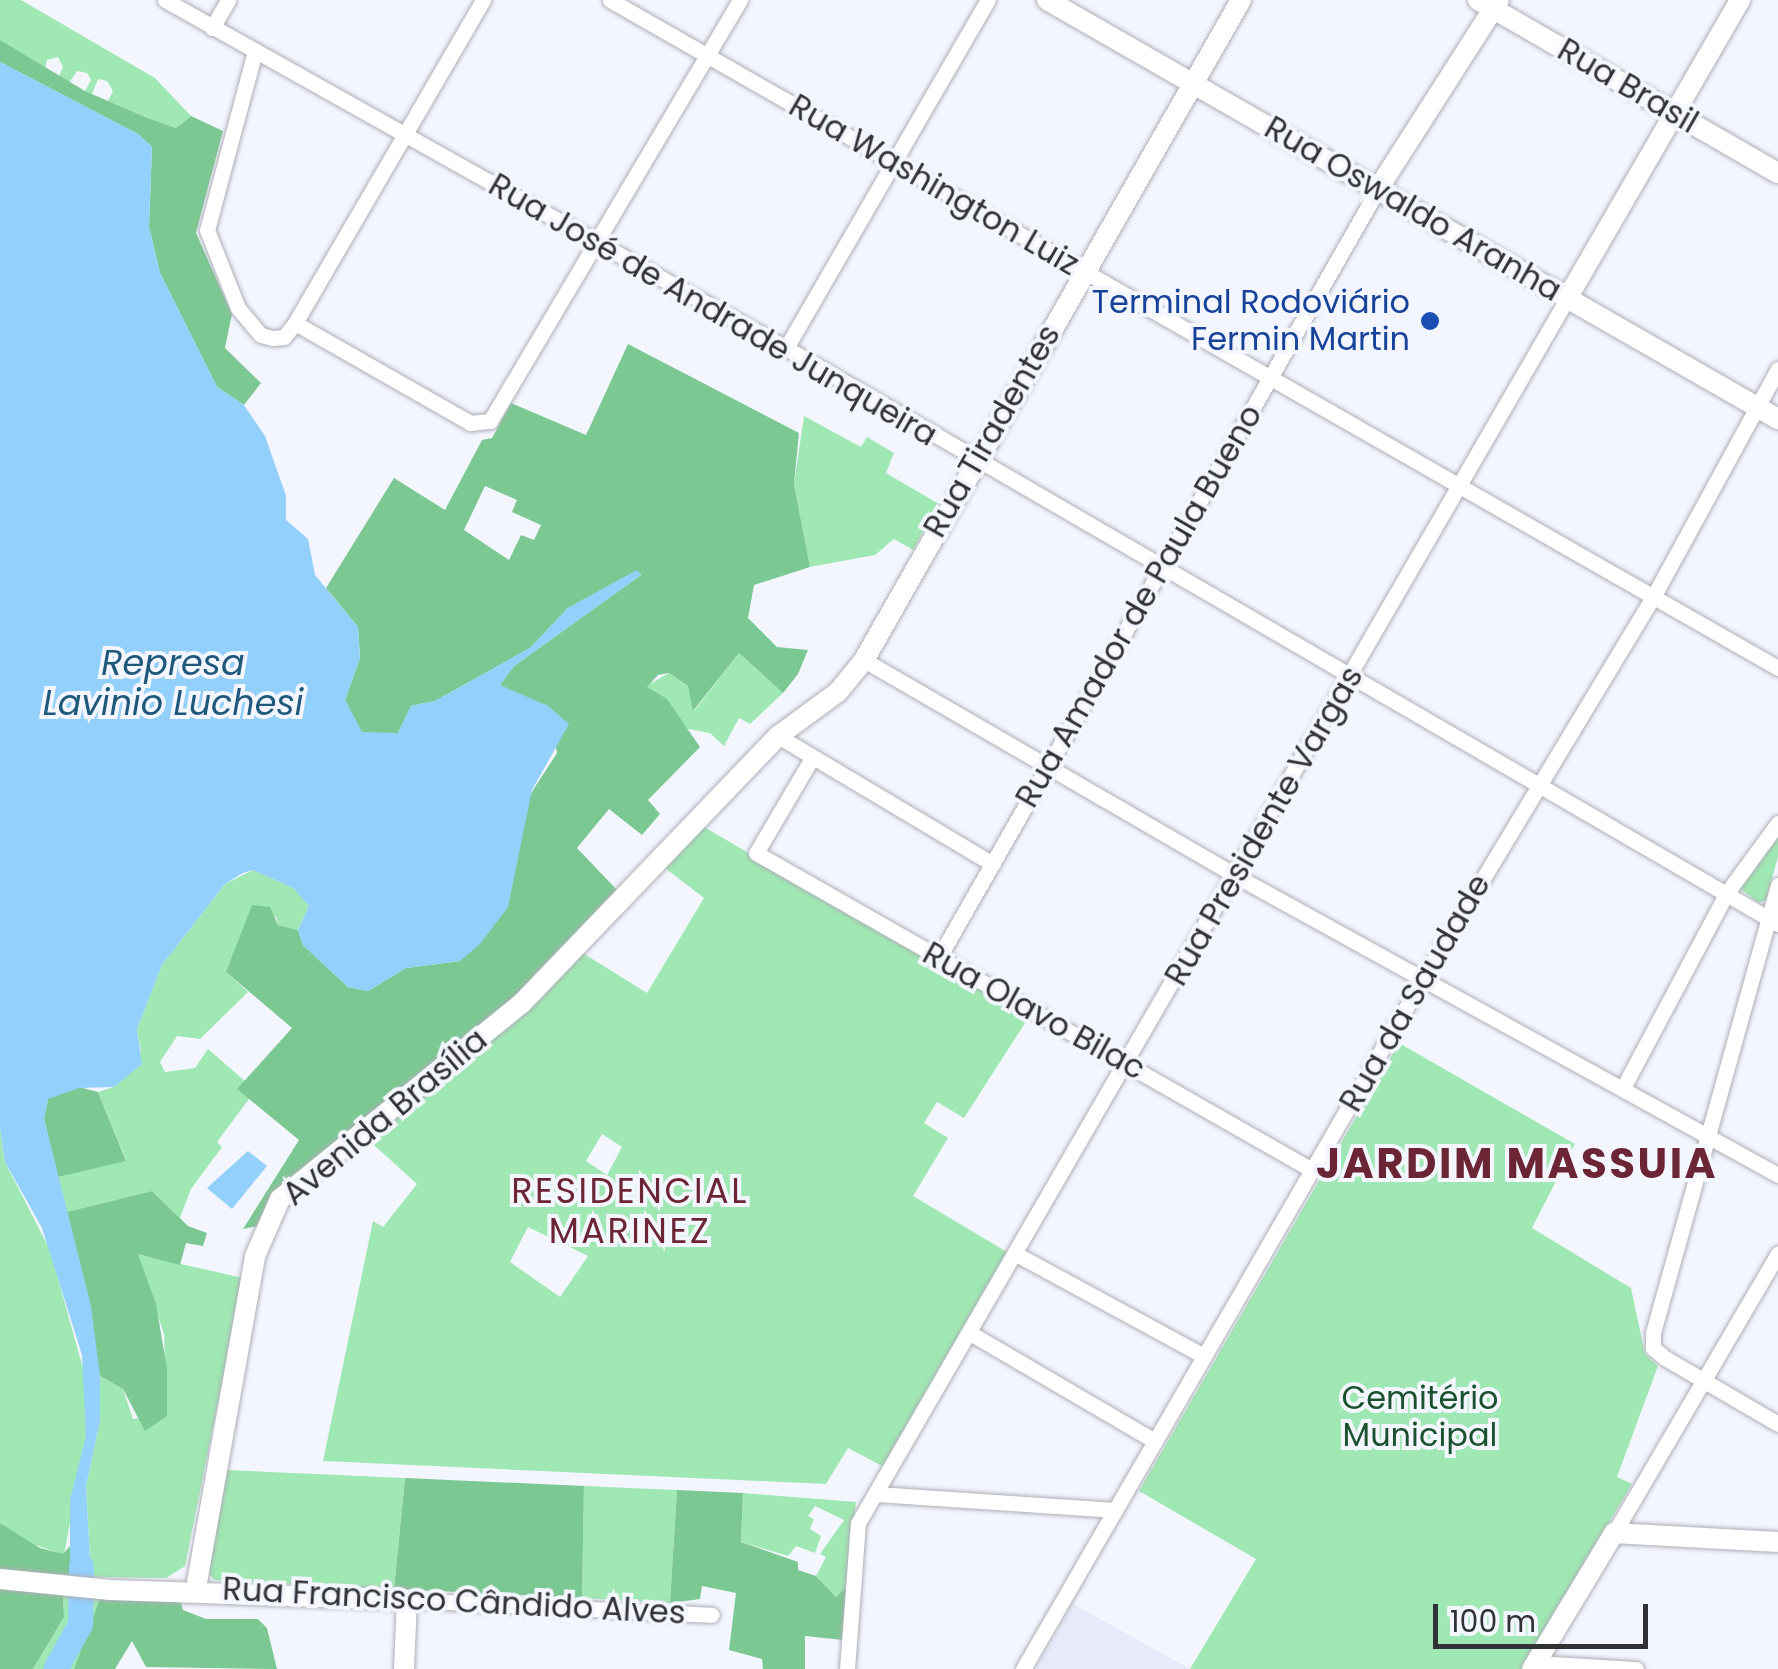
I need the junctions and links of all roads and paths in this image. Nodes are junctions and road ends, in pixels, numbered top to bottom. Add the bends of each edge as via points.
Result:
1 (165, 0) edge
2 (228, 0) edge
3 (483, 0) edge
4 (610, 0) edge
5 (740, 0) edge
6 (988, 0) edge
7 (1048, 0) edge
8 (1241, 0) edge
9 (1740, 0) edge
10 (1490, 3) edge
11 (212, 28) junction
12 (256, 51) junction
13 (708, 56) junction
14 (1191, 82) junction
15 (1676, 113) junction
16 (405, 136) junction
17 (892, 161) junction
18 (1778, 172) edge
19 (1378, 188) junction
20 (594, 240) junction
21 (1084, 272) junction
22 (1568, 297) junction
23 (295, 322) junction
24 (786, 348) junction
25 (1778, 369) edge
26 (1270, 375) junction
27 (1756, 406) junction
28 (1778, 418) edge
29 (976, 458) junction
30 (1463, 489) junction
31 (1167, 568) junction
32 (1652, 599) junction
33 (864, 660) junction
34 (1778, 668) edge
35 (1351, 675) junction
36 (778, 736) junction
37 (812, 758) junction
38 (1047, 768) junction
39 (1539, 784) junction
40 (1778, 822) edge
41 (993, 864) junction
42 (1236, 876) junction
43 (1778, 884) edge
44 (1726, 894) junction
45 (1774, 921) edge
46 (939, 957) junction
47 (1422, 978) junction
48 (1128, 1063) junction
49 (1624, 1086) junction
50 (1708, 1135) junction
51 (1312, 1170) junction
52 (1778, 1175) edge
53 (1778, 1253) edge
54 (1016, 1254) junction
55 (970, 1334) junction
56 (1204, 1356) junction
57 (1703, 1380) junction
58 (1778, 1424) edge
59 (1155, 1441) junction
60 (876, 1494) junction
61 (1115, 1510) junction
62 (1614, 1533) junction
63 (1778, 1542) edge
64 (0, 1579) edge
65 (196, 1588) junction
66 (407, 1600) junction
67 (712, 1615) dead end
68 (1534, 1666) edge
69 (404, 1669) edge
70 (847, 1669) edge
71 (1023, 1669) edge
72 (1636, 1669) edge

1 - 11 street, Rua José de Andrade Junqueira
2 - 11 street
3 - 16 street
4 - 13 street, Rua Washington Luiz
5 - 13 street
6 - 17 street
7 - 14 street, Rua Oswaldo Aranha
8 - 14 street, Rua Tiradentes
9 - 15 street, Rua Presidente Vargas
10 - 15 street, Rua Brasil
10 - 19 street, Rua Amador de Paula Bueno
11 - 12 street, Rua José de Andrade Junqueira
12 - 16 street, Rua José de Andrade Junqueira
12 - 23 street via 207,230 213,258 250,324 273,338 284,337
13 - 17 street, Rua Washington Luiz
13 - 20 street
14 - 19 street, Rua Oswaldo Aranha
14 - 21 street, Rua Tiradentes
15 - 18 street, Rua Brasil
15 - 22 street, Rua Presidente Vargas
16 - 20 street, Rua José de Andrade Junqueira
16 - 23 street
17 - 21 street, Rua Washington Luiz
17 - 24 street
19 - 22 street, Rua Oswaldo Aranha
19 - 26 street, Rua Amador de Paula Bueno
20 - 23 street via 490,421 470,423
20 - 24 street, Rua José de Andrade Junqueira
21 - 26 street, Rua Washington Luiz
21 - 29 street, Rua Tiradentes
22 - 27 street, Rua Oswaldo Aranha
22 - 30 street, Rua Presidente Vargas
24 - 29 street, Rua José de Andrade Junqueira
25 - 27 street, Rua da Saudade
26 - 30 street, Rua Washington Luiz
26 - 31 street, Rua Amador de Paula Bueno
27 - 28 street, Rua Oswaldo Aranha
27 - 32 street, Rua da Saudade
29 - 31 street, Rua José de Andrade Junqueira
29 - 33 street, Rua Tiradentes
30 - 32 street, Rua Washington Luiz
30 - 35 street, Rua Presidente Vargas
31 - 35 street, Rua José de Andrade Junqueira
31 - 38 street, Rua Amador de Paula Bueno
32 - 34 street, Rua Washington Luiz
32 - 39 street, Rua da Saudade
33 - 36 street, Rua Tiradentes via 838,692
33 - 38 street
35 - 39 street, Rua José de Andrade Junqueira
35 - 42 street, Rua Presidente Vargas
36 - 37 street
36 - 65 street, Avenida Brasília via 522,1002 280,1199 255,1256
37 - 41 street
37 - 46 street, Rua Olavo Bilac via 756,852
38 - 41 street, Rua Amador de Paula Bueno
38 - 42 street
39 - 44 street, Rua José de Andrade Junqueira
39 - 47 street, Rua da Saudade
40 - 44 street
41 - 46 street, Rua Amador de Paula Bueno
42 - 47 street
42 - 48 street, Rua Presidente Vargas
43 - 45 street
44 - 45 street, Rua José de Andrade Junqueira
44 - 49 street
45 - 50 street
46 - 48 street, Rua Olavo Bilac
47 - 49 street
47 - 51 street, Rua da Saudade
48 - 51 street, Rua Olavo Bilac
48 - 54 street, Rua Presidente Vargas
49 - 50 street
50 - 52 street
50 - 57 street via 1654,1348
51 - 56 street, Rua da Saudade
53 - 57 street
54 - 55 street, Rua Presidente Vargas
54 - 56 street
55 - 59 street
55 - 60 street, Rua Presidente Vargas
56 - 59 street, Rua da Saudade
57 - 58 street
57 - 62 street
59 - 61 street, Rua da Saudade
60 - 61 street
60 - 70 street, Rua Presidente Vargas via 858,1523
61 - 71 street, Rua da Saudade
62 - 63 street
62 - 68 street
64 - 65 street via 110,1590
65 - 66 street, Rua Francisco Cândido Alves
66 - 67 street, Rua Francisco Cândido Alves
66 - 69 street
68 - 72 street

